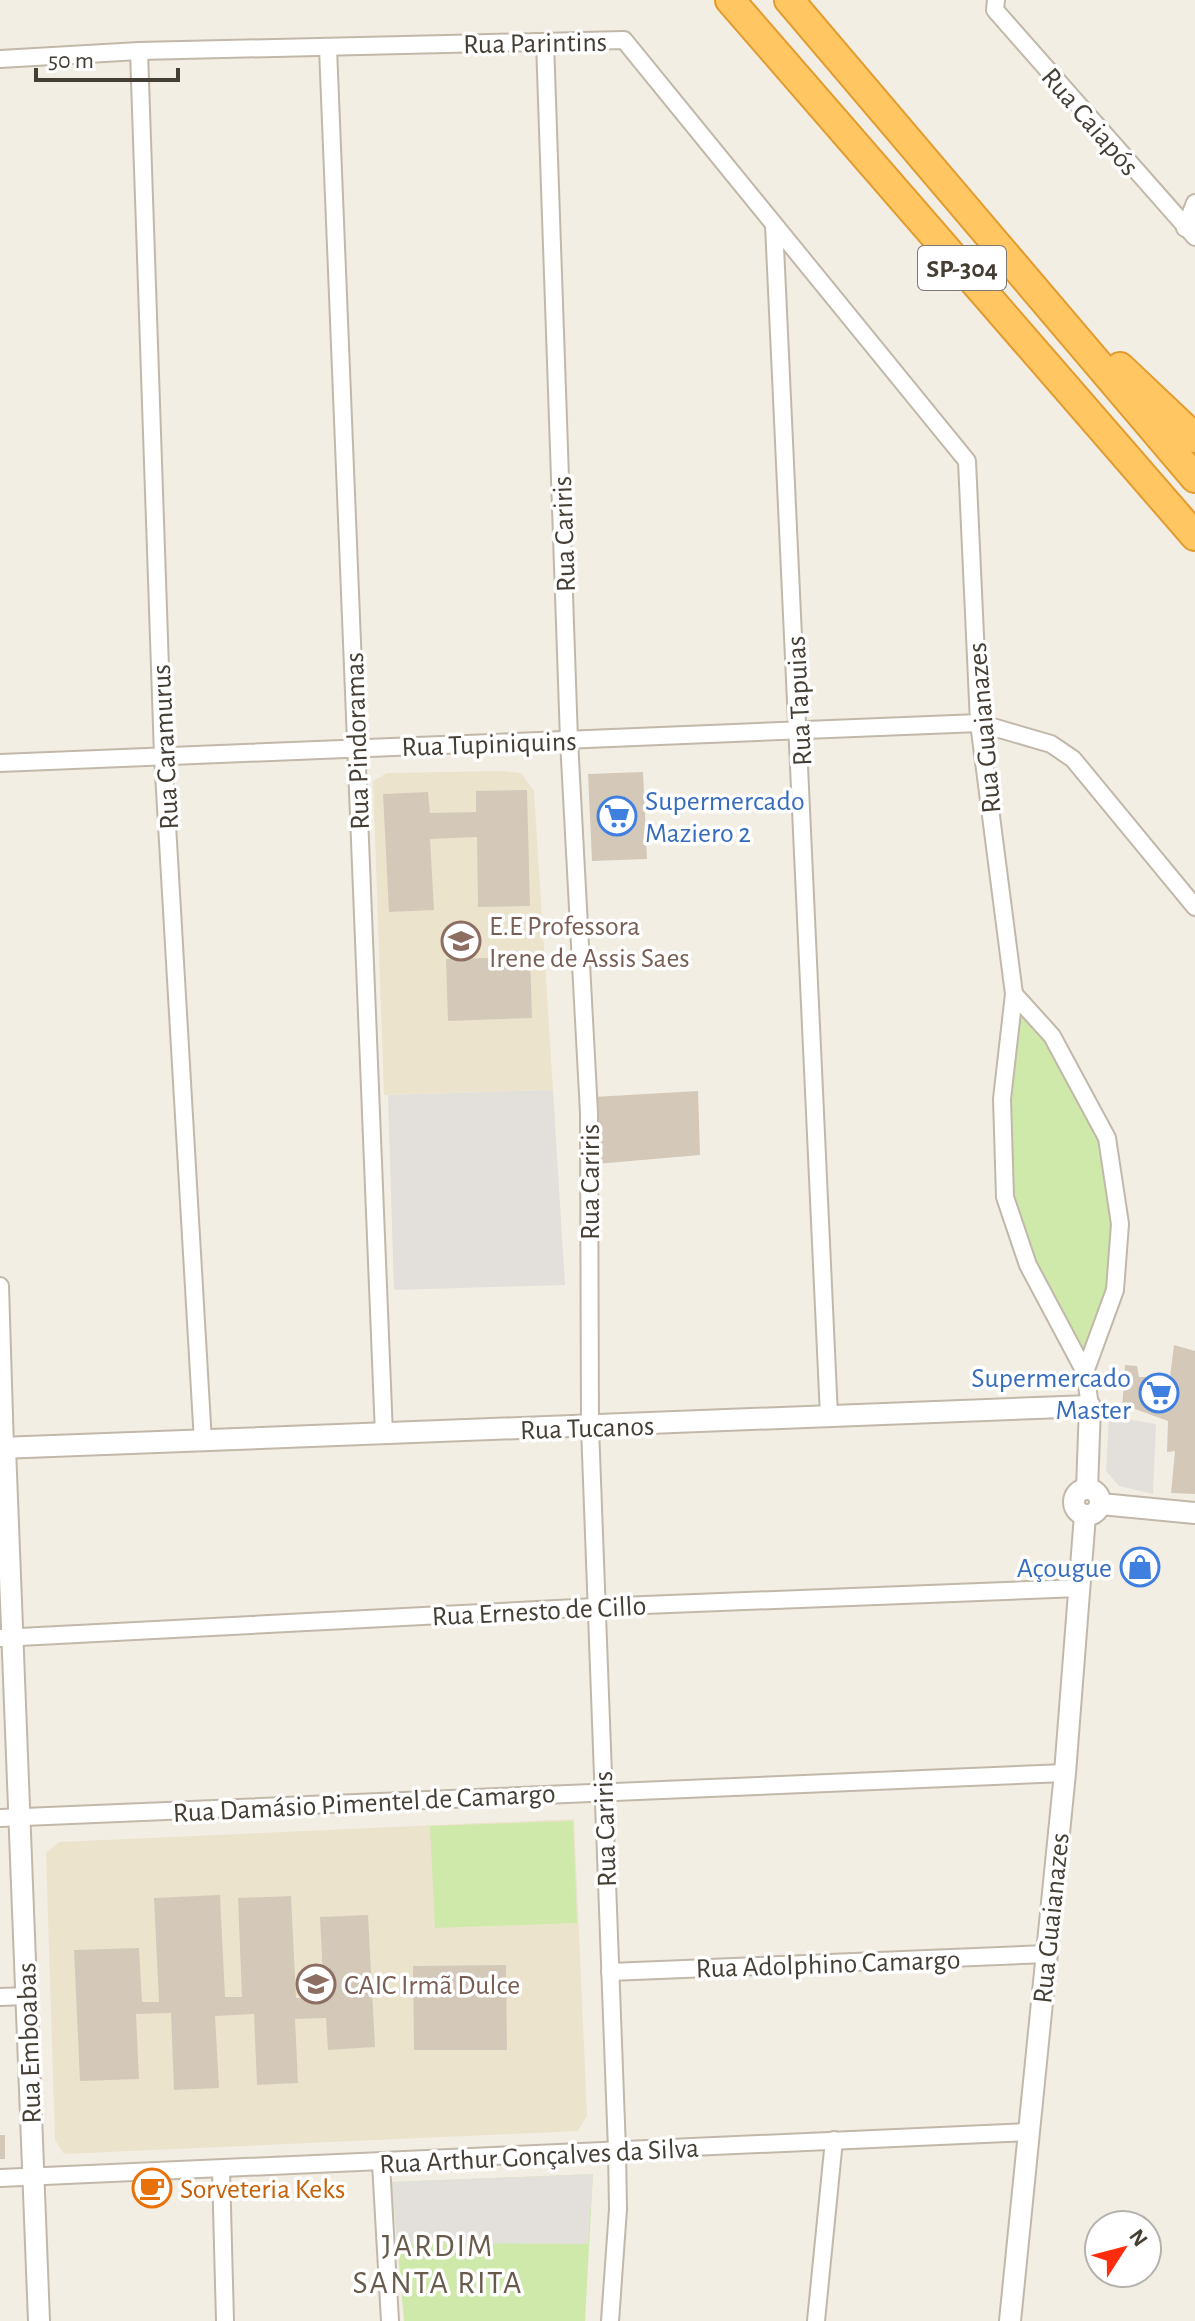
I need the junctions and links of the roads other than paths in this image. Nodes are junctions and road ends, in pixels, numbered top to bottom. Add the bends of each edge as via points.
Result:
1 (730, 0) edge
2 (789, 0) edge
3 (996, 0) edge
4 (545, 42) junction
5 (328, 48) junction
6 (139, 51) junction
7 (0, 59) edge
8 (1195, 203) edge
9 (774, 225) junction
10 (1190, 233) edge
11 (1006, 257) junction
12 (1195, 438) edge
13 (967, 461) joint
14 (1195, 478) edge
15 (1195, 536) edge
16 (979, 723) junction
17 (799, 731) junction
18 (569, 740) junction
19 (357, 749) junction
20 (163, 756) junction
21 (0, 763) edge
22 (1195, 907) edge
23 (1014, 994) junction
24 (0, 1286) edge
25 (1085, 1372) junction
26 (1090, 1406) junction
27 (829, 1416) junction
28 (590, 1427) junction
29 (384, 1435) junction
30 (203, 1442) junction
31 (2, 1448) edge
32 (1091, 1503) junction
33 (1195, 1513) edge
34 (1079, 1588) junction
35 (595, 1607) junction
36 (6, 1638) edge
37 (1065, 1773) junction
38 (602, 1791) junction
39 (9, 1818) edge
40 (1046, 1954) junction
41 (610, 1972) junction
42 (27, 1996) junction
43 (0, 1997) edge
44 (1029, 2132) junction
45 (834, 2140) junction
46 (617, 2150) junction
47 (381, 2163) junction
48 (221, 2170) junction
49 (34, 2177) junction
50 (0, 2178) edge
51 (39, 2321) edge
52 (225, 2321) edge
53 (390, 2321) edge
54 (610, 2321) edge
55 (816, 2321) edge
56 (1010, 2321) edge

1 - 15 highway, SP-304
2 - 11 highway, SP-304
3 - 10 street, Rua Caiapós via 995,10
4 - 5 street, Rua Parintins
4 - 9 street, Rua Parintins via 624,40
4 - 18 street, Rua Cariris
5 - 6 street, Rua Parintins
5 - 19 street, Rua Pindoramas
6 - 7 street, Rua Parintins
6 - 20 street, Rua Caramurus
8 - 10 street
9 - 13 street, Rua Parintins
9 - 17 street, Rua Tapuias
11 - 12 highway
11 - 14 highway, SP-304
13 - 16 street, Rua Guaianazes
16 - 17 street, Rua Tupiniquins
16 - 22 street, Rua Tupiniquins via 1051,744 1073,759
16 - 23 street, Rua Guaianazes
17 - 18 street, Rua Tupiniquins
17 - 27 street, Rua Tapuias
18 - 19 street, Rua Tupiniquins
18 - 28 street, Rua Cariris via 589,1113
19 - 20 street, Rua Tupiniquins
19 - 29 street, Rua Pindoramas
20 - 21 street, Rua Tupiniquins
20 - 30 street, Rua Caramurus
23 - 25 street, Rua Guaianazes via 1002,1099 1005,1197 1028,1265
23 - 25 street, Rua Guaianazes via 1052,1036 1107,1138 1120,1224 1115,1290
24 - 31 street, Rua Emboabas
25 - 26 street, Rua Guaianazes
26 - 27 street, Rua Tucanos
26 - 32 street
27 - 28 street, Rua Tucanos
28 - 29 street, Rua Tucanos
28 - 35 street, Rua Cariris
29 - 30 street, Rua Tucanos
30 - 31 street, Rua Tucanos
31 - 36 street, Rua Emboabas
32 - 33 street
32 - 34 street, Rua Guaianazes
34 - 35 street, Rua Ernesto de Cillo
34 - 37 street, Rua Guaianazes
35 - 36 street, Rua Ernesto de Cillo
35 - 38 street, Rua Cariris
36 - 39 street, Rua Emboabas
37 - 38 street, Rua Damásio Pimentel de Camargo
37 - 40 street, Rua Guaianazes
38 - 39 street, Rua Damásio Pimentel de Camargo
38 - 41 street, Rua Cariris
39 - 42 street, Rua Emboabas
40 - 41 street, Rua Adolphino Camargo
40 - 44 street, Rua Guaianazes
41 - 46 street, Rua Cariris
42 - 43 street
42 - 49 street, Rua Emboabas
44 - 45 street, Rua Arthur Gonçalves da Silva
44 - 56 street, Rua Guaianazes
45 - 46 street, Rua Arthur Gonçalves da Silva
45 - 55 street
46 - 47 street, Rua Arthur Gonçalves da Silva
46 - 54 street, Rua Cariris
47 - 48 street, Rua Arthur Gonçalves da Silva
47 - 53 street
48 - 49 street, Rua Arthur Gonçalves da Silva
48 - 52 street
49 - 50 street, Rua Arthur Gonçalves da Silva
49 - 51 street, Rua Emboabas

